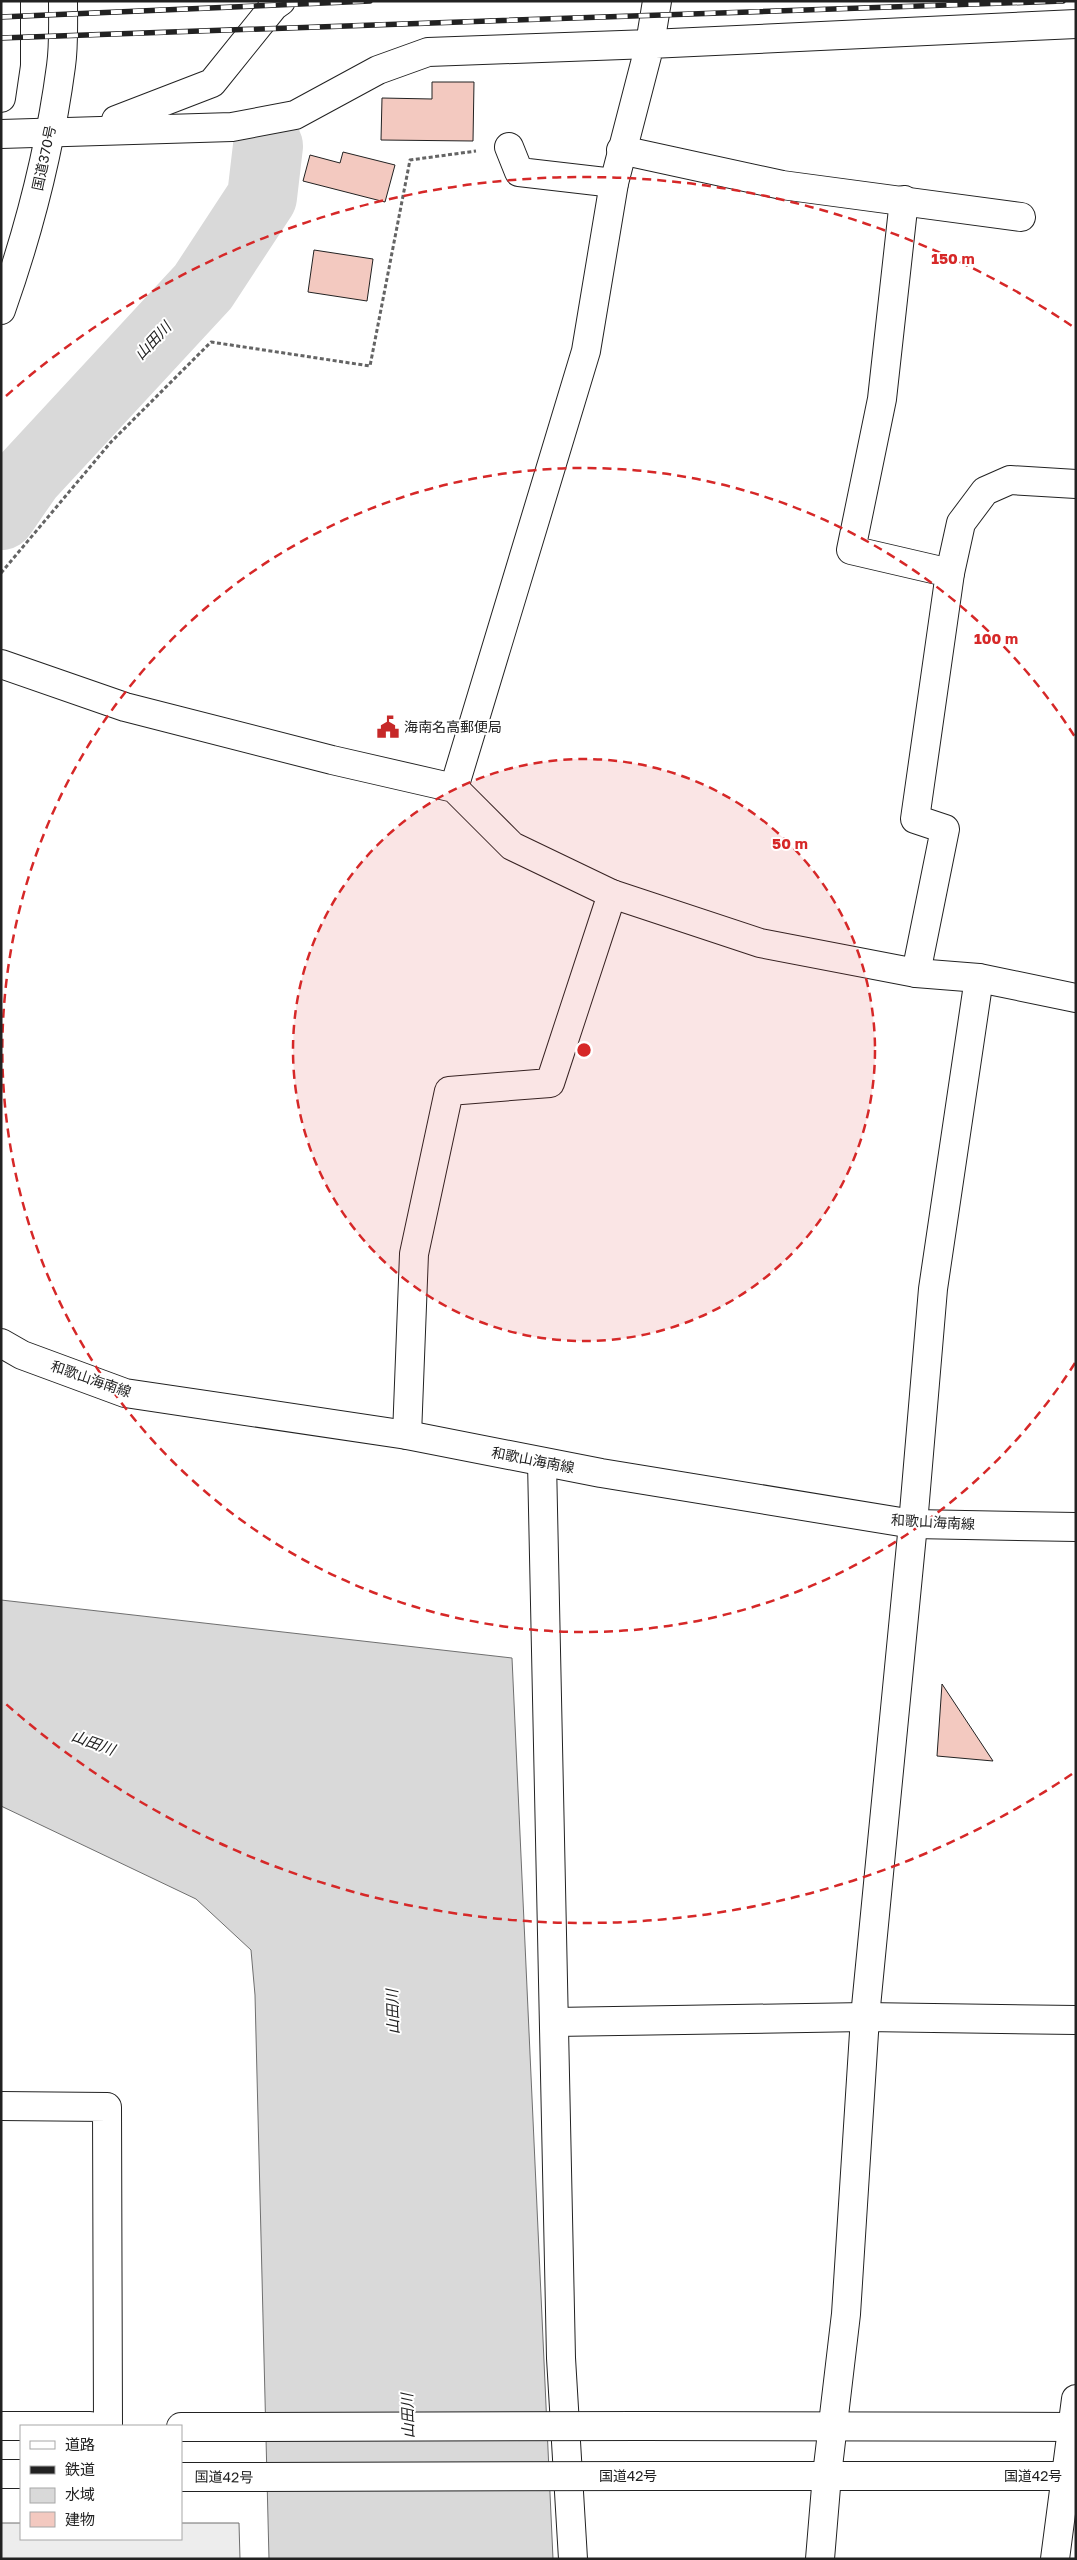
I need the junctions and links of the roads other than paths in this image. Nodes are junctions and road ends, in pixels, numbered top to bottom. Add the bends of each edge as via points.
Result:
1 (6, 1) edge
2 (63, 1) edge
3 (281, 1) edge
4 (657, 1) edge
5 (1076, 24) edge
6 (650, 44) junction
7 (1, 98) edge
8 (85, 130) junction
9 (50, 132) junction
10 (1, 134) edge
11 (509, 147) road end
12 (621, 150) junction
13 (614, 183) junction
14 (904, 200) junction
15 (1020, 217) dead end
16 (1, 310) edge
17 (1076, 484) edge
18 (950, 574) junction
19 (1, 664) edge
20 (454, 788) junction
21 (612, 894) junction
22 (916, 973) junction
23 (979, 978) junction
24 (1076, 998) edge
25 (1, 1343) edge
26 (407, 1435) junction
27 (542, 1462) junction
28 (913, 1524) junction
29 (1076, 1527) edge
30 (865, 2017) junction
31 (1076, 2020) edge
32 (554, 2022) junction
33 (1, 2106) edge
34 (1076, 2399) edge
35 (108, 2425) edge
36 (1, 2426) edge
37 (20, 2426) edge
38 (182, 2427) edge
39 (833, 2427) junction
40 (1074, 2428) edge
41 (1, 2474) edge
42 (20, 2474) edge
43 (826, 2475) junction
44 (1071, 2476) edge
45 (182, 2477) edge
46 (573, 2559) edge
47 (820, 2559) edge
48 (1055, 2559) edge

1 - 7 main road via 6,64
2 - 9 main road, 国道370号 via 61,64
3 - 8 main road via 212,84
4 - 6 main road
5 - 6 main road
6 - 8 main road via 428,52 378,70 295,115 232,127
6 - 12 main road
8 - 9 main road
9 - 10 main road
9 - 16 main road, 国道370号 via 25,240
11 - 13 main road via 520,172
12 - 13 main road
12 - 14 main road via 782,185
13 - 20 main road via 586,351
14 - 15 main road
14 - 18 main road via 882,399 851,550
17 - 18 main road via 1010,480 985,491 960,523
18 - 22 main road via 915,819 945,830
19 - 20 main road via 125,707
20 - 21 main road via 512,846
21 - 22 main road via 760,943
21 - 26 main road via 550,1083 449,1091 414,1254
22 - 23 main road
23 - 24 main road
23 - 28 main road via 933,1289
25 - 26 main road, 和歌山海南線 via 22,1355 125,1393
26 - 27 main road, 和歌山海南線
27 - 28 main road, 和歌山海南線
27 - 32 main road
28 - 29 main road, 和歌山海南線
28 - 30 main road
30 - 31 main road
30 - 32 main road
30 - 39 main road via 846,2314
32 - 46 main road via 561,2358
33 - 35 main road via 106,2107
34 - 40 main road
36 - 37 main road
38 - 39 main road, bridge
39 - 40 main road
39 - 43 main road
40 - 44 main road
41 - 42 main road
43 - 44 main road, 国道42号
43 - 45 main road, 国道42号, bridge
43 - 47 main road
44 - 48 main road

